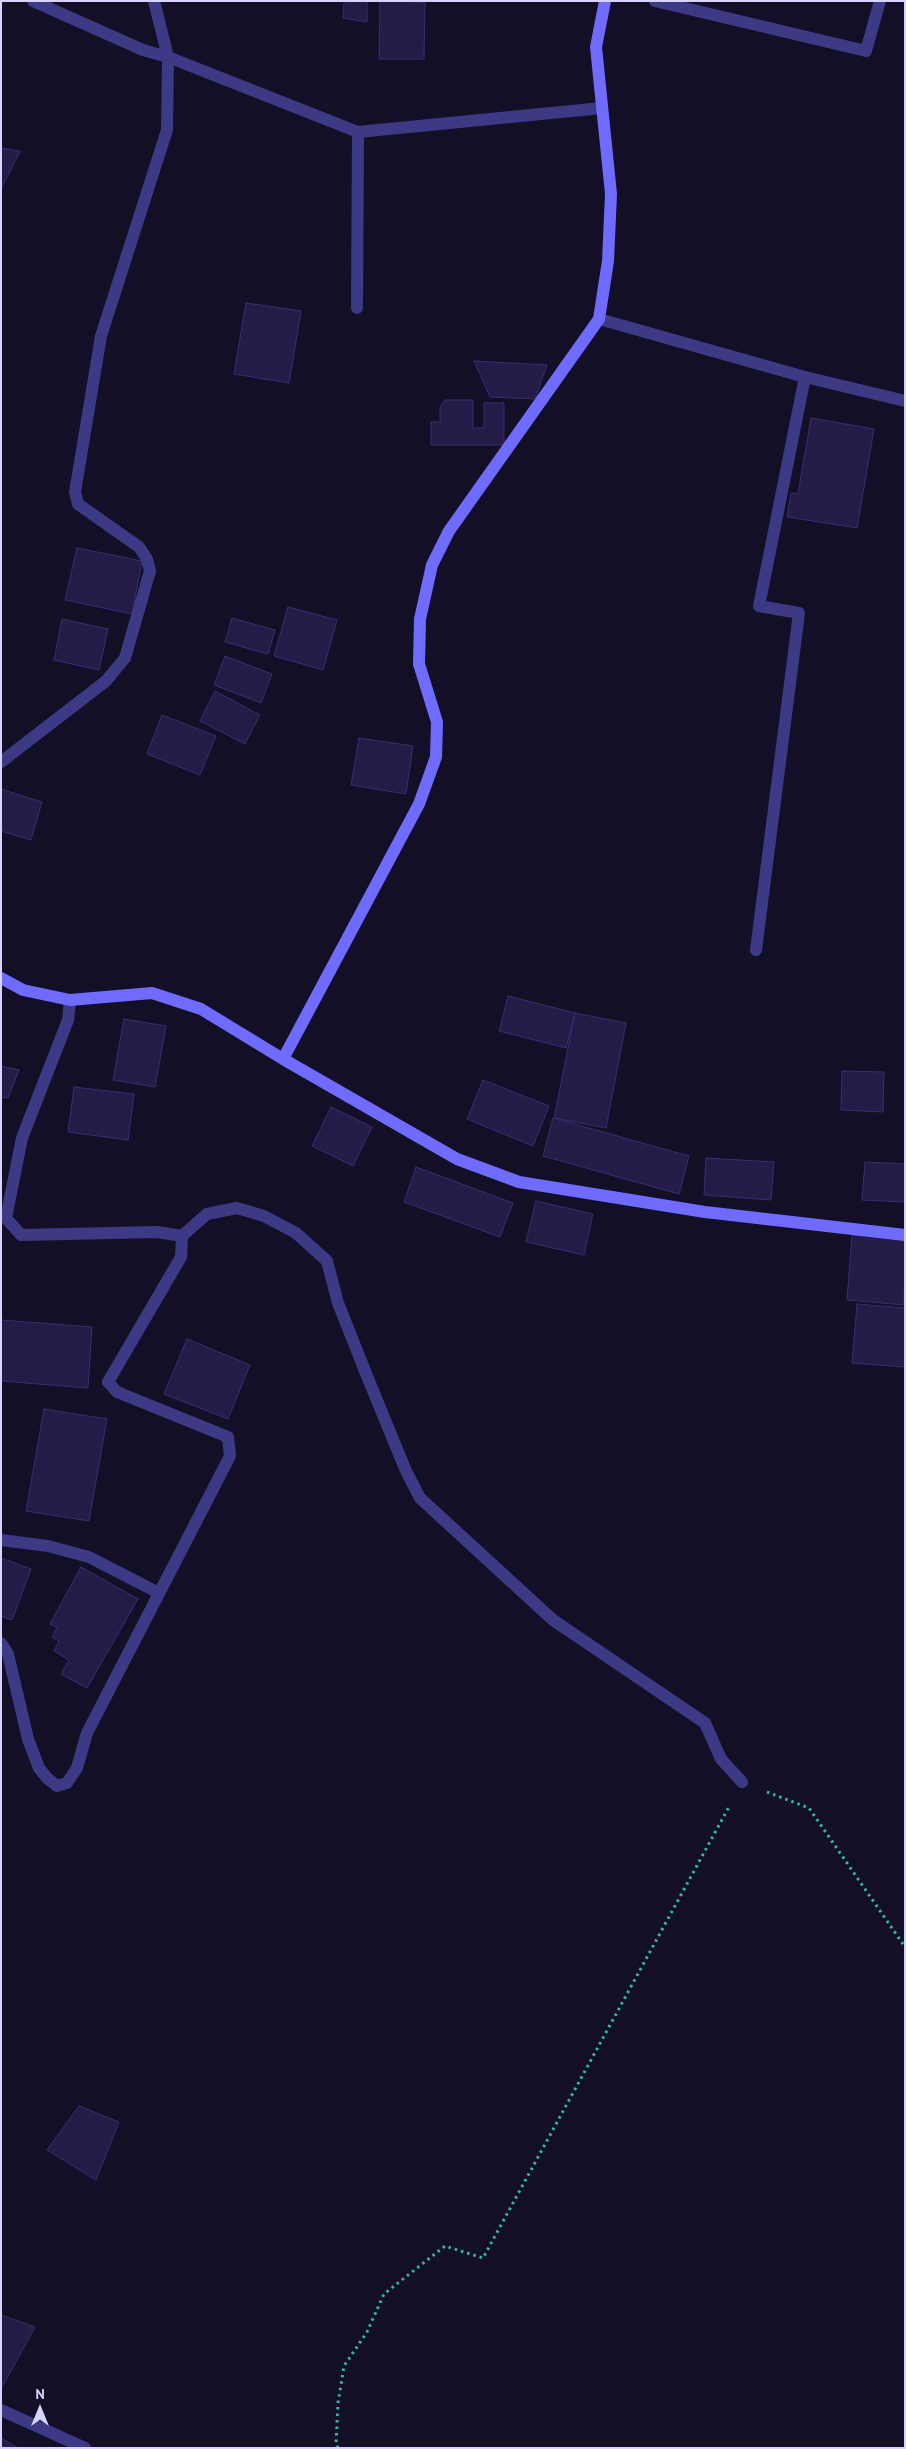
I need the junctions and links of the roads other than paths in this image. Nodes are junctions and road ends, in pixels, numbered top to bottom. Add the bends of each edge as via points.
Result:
1 (33, 1) edge
2 (154, 1) edge
3 (605, 1) edge
4 (655, 1) edge
5 (880, 1) edge
6 (168, 57) junction
7 (602, 108) junction
8 (358, 132) junction
9 (357, 308) dead end
10 (599, 319) junction
11 (805, 377) junction
12 (905, 401) edge
13 (1, 762) edge
14 (756, 950) dead end
15 (1, 978) edge
16 (70, 1000) junction
17 (282, 1059) junction
18 (905, 1235) edge
19 (182, 1236) junction
20 (1, 1540) edge
21 (159, 1593) junction
22 (1, 1643) edge
23 (742, 1782) road end
24 (1, 2410) edge
25 (85, 2448) edge

1 - 6 street via 143,50
2 - 6 street
3 - 7 street via 596,47
4 - 5 street via 866,51
6 - 8 street
6 - 13 street via 167,130 101,336 75,492 78,504 139,547 150,571 125,658 106,681
7 - 8 street
7 - 10 street via 611,194 608,261
8 - 9 street
10 - 11 street
10 - 17 street via 449,531 432,565 420,619 419,664 437,722 436,757 419,804
11 - 12 street
11 - 14 street via 759,606 800,613
15 - 16 street via 23,990
16 - 17 street via 152,993 201,1009
16 - 19 street via 68,1020 22,1138 6,1218 21,1235 157,1232
17 - 18 street via 457,1159 519,1182 705,1212
19 - 21 street via 181,1257 108,1382 116,1392 228,1437 230,1456
19 - 23 street via 207,1214 237,1208 264,1216 296,1233 327,1261 338,1303 420,1498 553,1620 705,1723 721,1759
20 - 21 street via 48,1546 89,1557
21 - 22 street via 86,1733 77,1768 67,1783 57,1786 39,1768 28,1739 8,1654
24 - 25 street

